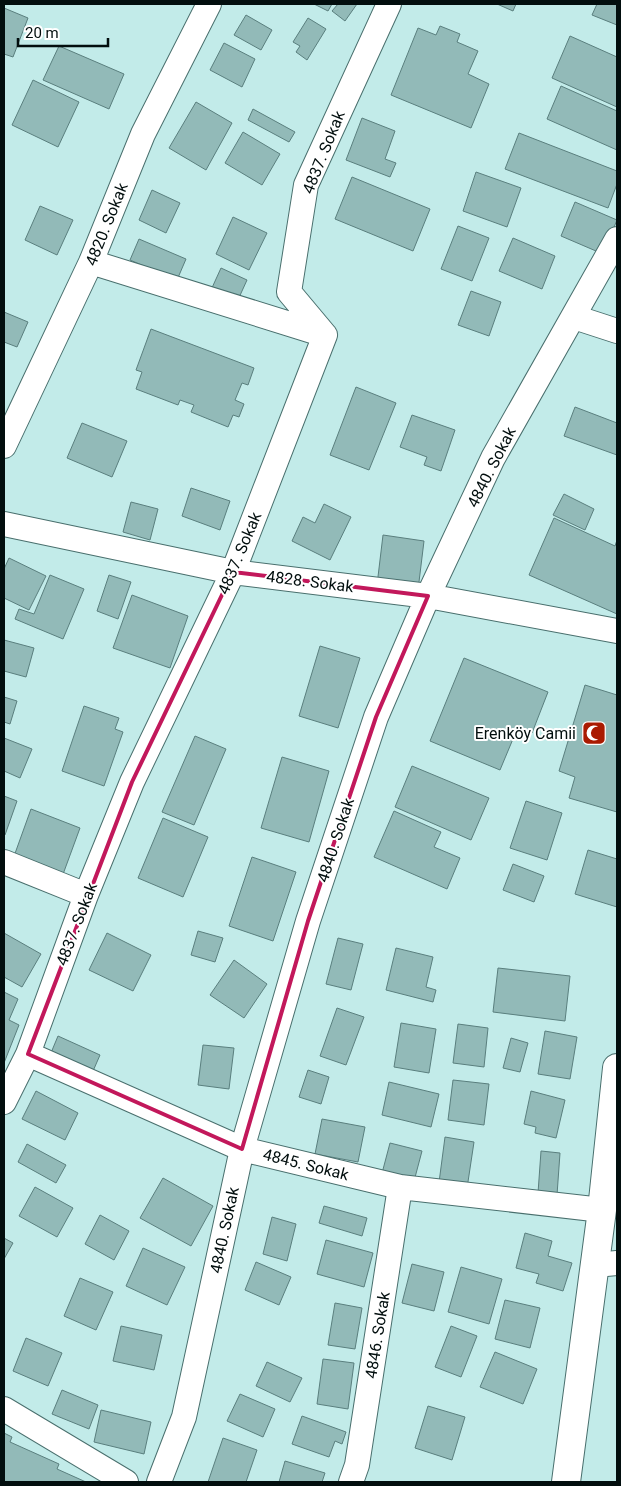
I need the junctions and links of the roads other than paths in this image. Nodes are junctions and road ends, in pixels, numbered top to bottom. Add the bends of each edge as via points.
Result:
1 (209, 4) edge
2 (389, 4) edge
3 (617, 239) edge
4 (91, 262) junction
5 (574, 317) junction
6 (617, 331) edge
7 (325, 335) junction
8 (4, 446) edge
9 (4, 524) edge
10 (233, 572) junction
11 (428, 596) junction
12 (617, 631) edge
13 (4, 862) edge
14 (86, 895) junction
15 (28, 1054) junction
16 (617, 1068) edge
17 (4, 1102) edge
18 (242, 1149) junction
19 (400, 1187) junction
20 (602, 1210) junction
21 (606, 1264) edge
22 (4, 1409) edge
23 (126, 1482) edge
24 (159, 1482) edge
25 (351, 1482) edge
26 (566, 1482) edge

1 - 4 street, 4820. Sokak via 143,134
2 - 7 street, 4837. Sokak via 306,185 289,292
3 - 5 street, 4840. Sokak
4 - 7 street
4 - 8 street, 4820. Sokak
5 - 6 street
5 - 11 street, 4840. Sokak via 493,458
7 - 10 street, 4837. Sokak
9 - 10 street, 4828. Sokak
10 - 11 street, 4828. Sokak
10 - 14 street, 4837. Sokak via 132,782
11 - 12 street, 4828. Sokak
11 - 18 street, 4840. Sokak via 376,717 308,921
13 - 14 street
14 - 15 street, 4837. Sokak
15 - 17 street, 4837. Sokak
15 - 18 street, 4845. Sokak
16 - 20 street
18 - 19 street, 4845. Sokak
18 - 24 street, 4840. Sokak via 184,1417
19 - 20 street, 4845. Sokak
19 - 25 street, 4846. Sokak via 357,1465
20 - 21 street
21 - 26 street
22 - 23 street

